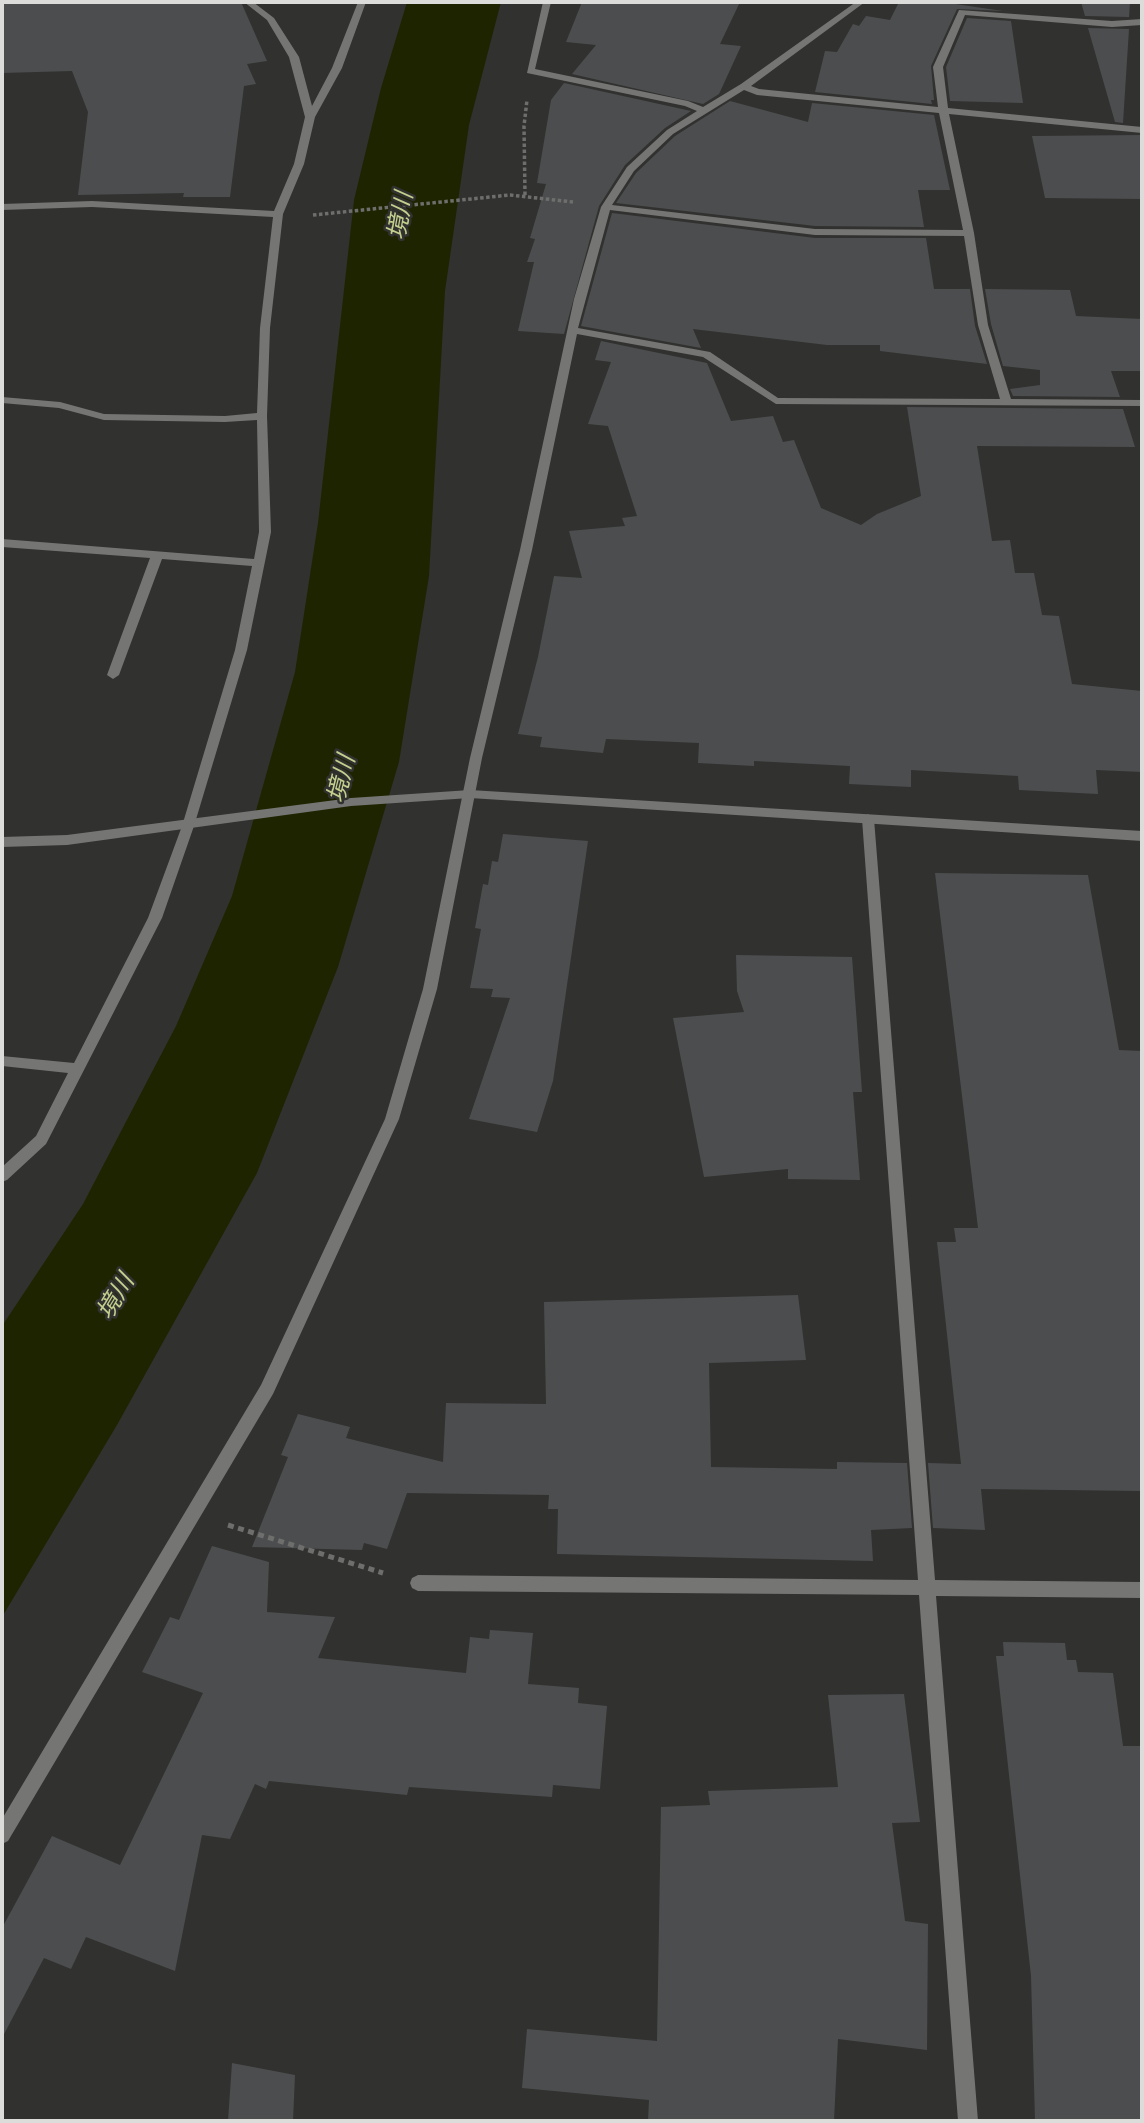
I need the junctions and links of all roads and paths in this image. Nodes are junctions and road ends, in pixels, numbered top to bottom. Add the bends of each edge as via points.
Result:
1 (248, 2) edge
2 (362, 2) edge
3 (547, 2) edge
4 (861, 2) edge
5 (1142, 22) edge
6 (530, 71) junction
7 (744, 86) junction
8 (943, 108) junction
9 (704, 111) junction
10 (310, 117) junction
11 (1142, 130) edge
12 (525, 195) junction
13 (2, 207) edge
14 (606, 207) junction
15 (278, 214) junction
16 (306, 216) dead end
17 (969, 233) junction
18 (573, 330) junction
19 (2, 401) edge
20 (1007, 403) junction
21 (1142, 403) edge
22 (262, 416) junction
23 (2, 543) edge
24 (157, 556) junction
25 (259, 563) junction
26 (113, 675) dead end
27 (470, 794) junction
28 (868, 819) junction
29 (188, 826) junction
30 (1142, 836) edge
31 (2, 842) edge
32 (2, 1061) edge
33 (78, 1069) junction
34 (2, 1176) edge
35 (194, 1514) junction
36 (418, 1583) joint
37 (927, 1587) junction
38 (1142, 1590) edge
39 (2, 1835) edge
40 (968, 2121) edge

1 - 10 street via 270,18 294,57
2 - 10 street via 337,68
3 - 6 street
4 - 7 street
5 - 8 street via 1112,24 962,12 938,67
6 - 9 street
6 - 12 path via 524,126
7 - 8 street via 757,92
7 - 9 street
8 - 11 street
8 - 17 street
9 - 14 street via 670,132 630,169
10 - 15 street via 299,164
12 - 14 path
12 - 16 path
13 - 15 street via 92,204
14 - 17 street via 815,232
14 - 18 street
15 - 22 street via 265,328
17 - 20 street via 983,325
18 - 20 street via 706,354 776,401
18 - 27 street
19 - 22 street via 60,405 104,417
20 - 21 street
22 - 25 street via 265,532
23 - 24 street
24 - 25 street
24 - 26 street
25 - 29 street via 241,650
27 - 28 street
27 - 29 street via 411,797
27 - 35 street via 430,989 392,1119 267,1389
28 - 30 street
28 - 37 street
29 - 31 street via 67,840
29 - 33 street via 155,918
32 - 33 street
33 - 34 street via 41,1140
35 - 36 path
35 - 39 street
36 - 37 street
37 - 38 street
37 - 40 street

